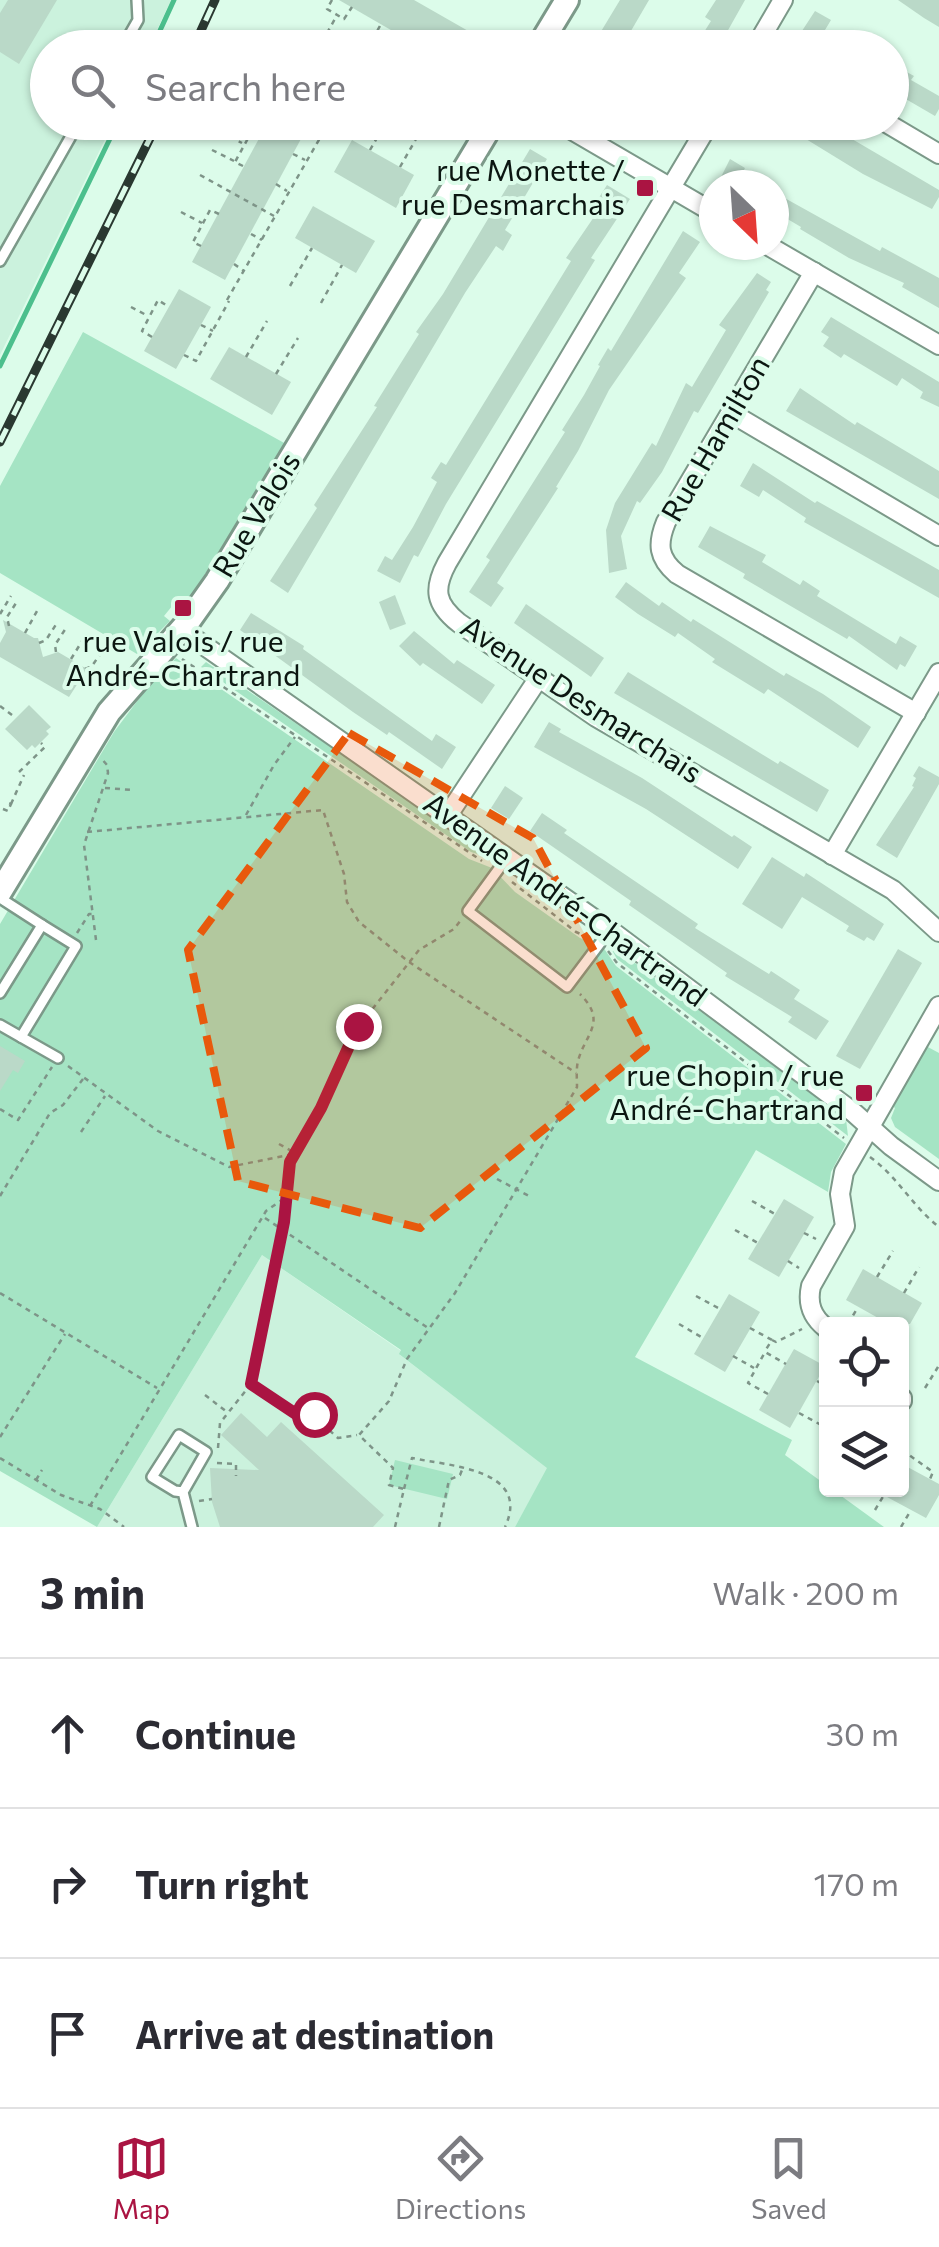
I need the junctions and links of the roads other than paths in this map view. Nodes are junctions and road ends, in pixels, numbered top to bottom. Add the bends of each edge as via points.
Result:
1 (137, 0) edge
2 (567, 0) edge
3 (783, 0) edge
4 (132, 30) edge
5 (549, 30) edge
6 (766, 30) edge
7 (909, 137) edge
8 (69, 140) edge
9 (483, 140) edge
10 (589, 140) edge
11 (699, 140) edge
12 (939, 154) edge
13 (670, 188) junction
14 (699, 205) edge
15 (789, 258) edge
16 (0, 261) edge
17 (814, 272) junction
18 (939, 345) edge
19 (731, 413) junction
20 (939, 536) edge
21 (182, 630) junction
22 (939, 673) edge
23 (538, 678) junction
24 (916, 713) junction
25 (448, 814) junction
26 (832, 855) junction
27 (503, 866) junction
28 (0, 895) edge
29 (42, 924) junction
30 (939, 932) edge
31 (604, 938) junction
32 (0, 993) edge
33 (939, 1006) edge
34 (0, 1024) edge
35 (21, 1037) junction
36 (58, 1058) road end
37 (869, 1127) junction
38 (939, 1181) edge
39 (818, 1327) edge
40 (183, 1492) junction
41 (192, 1527) edge

1 - 4 lane
2 - 5 street
3 - 6 street
7 - 12 street
8 - 16 lane
9 - 21 street, Rue Valois
10 - 13 street
11 - 13 street, Avenue Desmarchais
13 - 14 street
13 - 23 street, Avenue Desmarchais via 437,585 450,616
15 - 17 street
17 - 18 street
17 - 19 street, Rue Hamilton
19 - 20 street
19 - 24 street, Rue Hamilton via 666,522 659,542 663,560
21 - 25 street, Avenue André-Chartrand
21 - 28 street, Rue Valois via 108,712
22 - 24 street
23 - 25 street
23 - 26 street, Avenue Desmarchais
24 - 26 street
25 - 27 street, Avenue André-Chartrand
26 - 30 street, Avenue Desmarchais via 900,895
27 - 31 street, Avenue André-Chartrand
27 - 31 lane via 468,911 567,987
28 - 29 lane
29 - 32 lane
29 - 35 lane via 76,946
31 - 37 street, Avenue André-Chartrand
33 - 37 street
34 - 35 lane
35 - 36 lane
37 - 38 street, Avenue André-Chartrand
37 - 39 street via 842,1177 843,1232 810,1291
40 - 40 lane via 206,1452 179,1434 152,1477
40 - 41 lane

